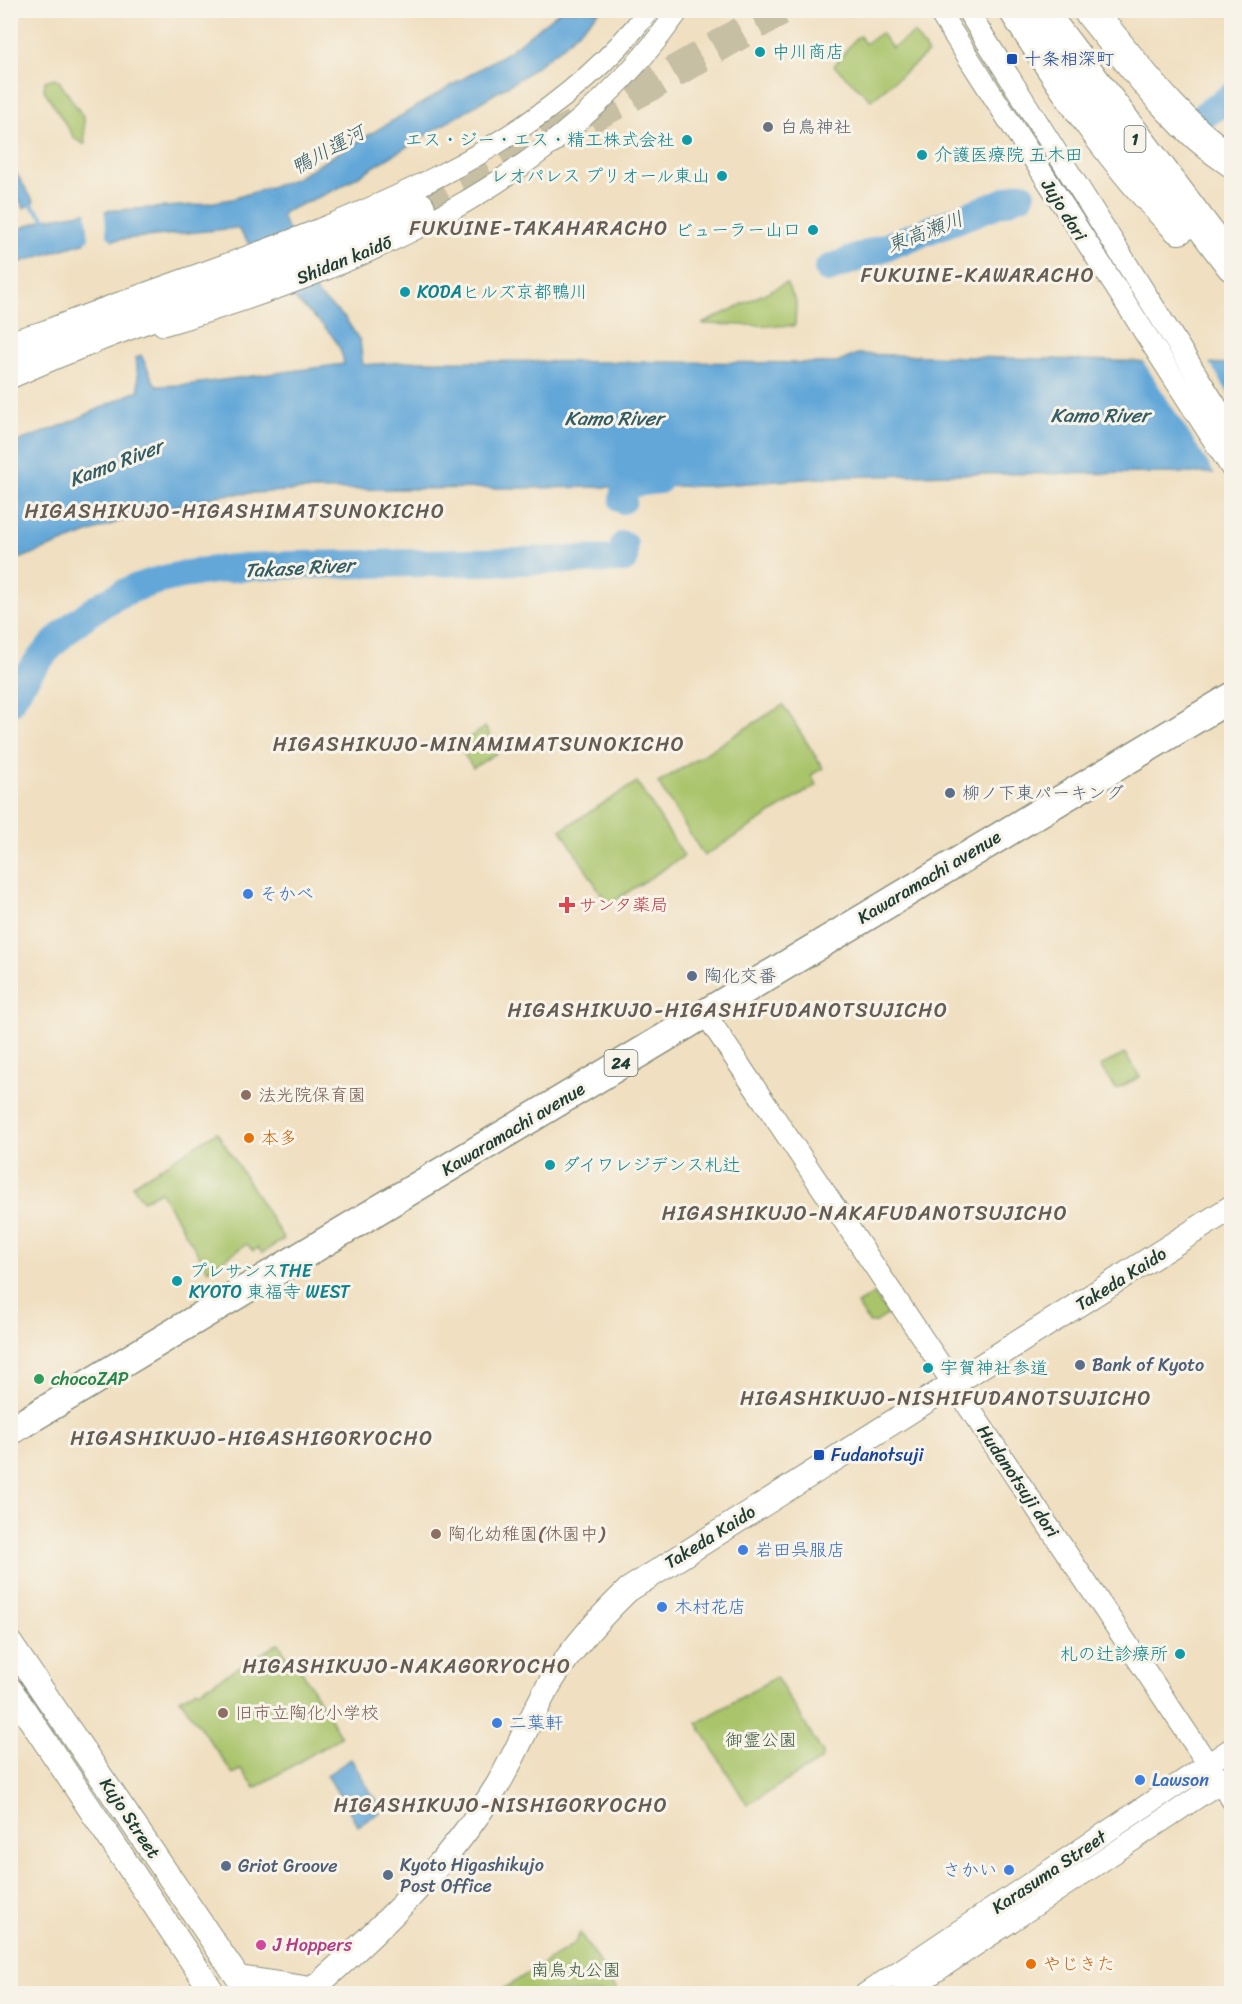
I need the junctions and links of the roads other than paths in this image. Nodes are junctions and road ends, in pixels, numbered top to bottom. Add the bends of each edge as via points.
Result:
1 (649, 10) edge
2 (680, 10) edge
3 (938, 10) edge
4 (967, 10) edge
5 (1015, 10) edge
6 (1040, 10) edge
7 (1066, 10) edge
8 (1089, 10) edge
9 (1232, 160) edge
10 (419, 208) tunnel mouth
11 (1179, 228) dead end
12 (1232, 240) edge
13 (1232, 265) edge
14 (255, 276) junction
15 (10, 346) edge
16 (10, 372) edge
17 (1232, 431) edge
18 (1232, 469) edge
19 (1232, 697) edge
20 (704, 1012) junction
21 (1232, 1207) edge
22 (953, 1385) junction
23 (10, 1431) edge
24 (10, 1643) edge
25 (10, 1689) edge
26 (1232, 1748) edge
27 (1208, 1764) junction
28 (1228, 1786) edge
29 (244, 1986) edge
30 (310, 1992) edge
31 (214, 1994) edge
32 (865, 1994) edge
33 (902, 1994) edge

1 - 15 street, Shidan kaidō via 595,70 562,98 438,177 254,255 121,300
2 - 16 street, Shidan kaidō via 651,50 576,125 523,167 447,213 315,273 210,312
3 - 18 street, Jujo dori
4 - 17 street, Jujo dori
5 - 11 highway via 1100,137
6 - 13 highway, 1
7 - 12 highway, 1
8 - 9 highway via 1176,115
10 - 14 highway
14 - 15 highway
14 - 16 highway via 67,346
19 - 20 highway, Kawaramachi avenue / 24
20 - 22 street, Hudanotsuji dori
20 - 23 highway, Kawaramachi avenue / 24
21 - 22 main road, Takeda Kaido
22 - 27 street, Hudanotsuji dori
22 - 30 main road, Takeda Kaido via 657,1570 615,1603 581,1641 546,1690 498,1784 449,1854 411,1896
24 - 29 main road, Kujo Street
25 - 31 main road, Kujo Street
26 - 27 street, Karasuma Street
27 - 28 street, Hudanotsuji dori
27 - 32 street, Karasuma Street
28 - 33 street, Karasuma Street
29 - 30 main road

